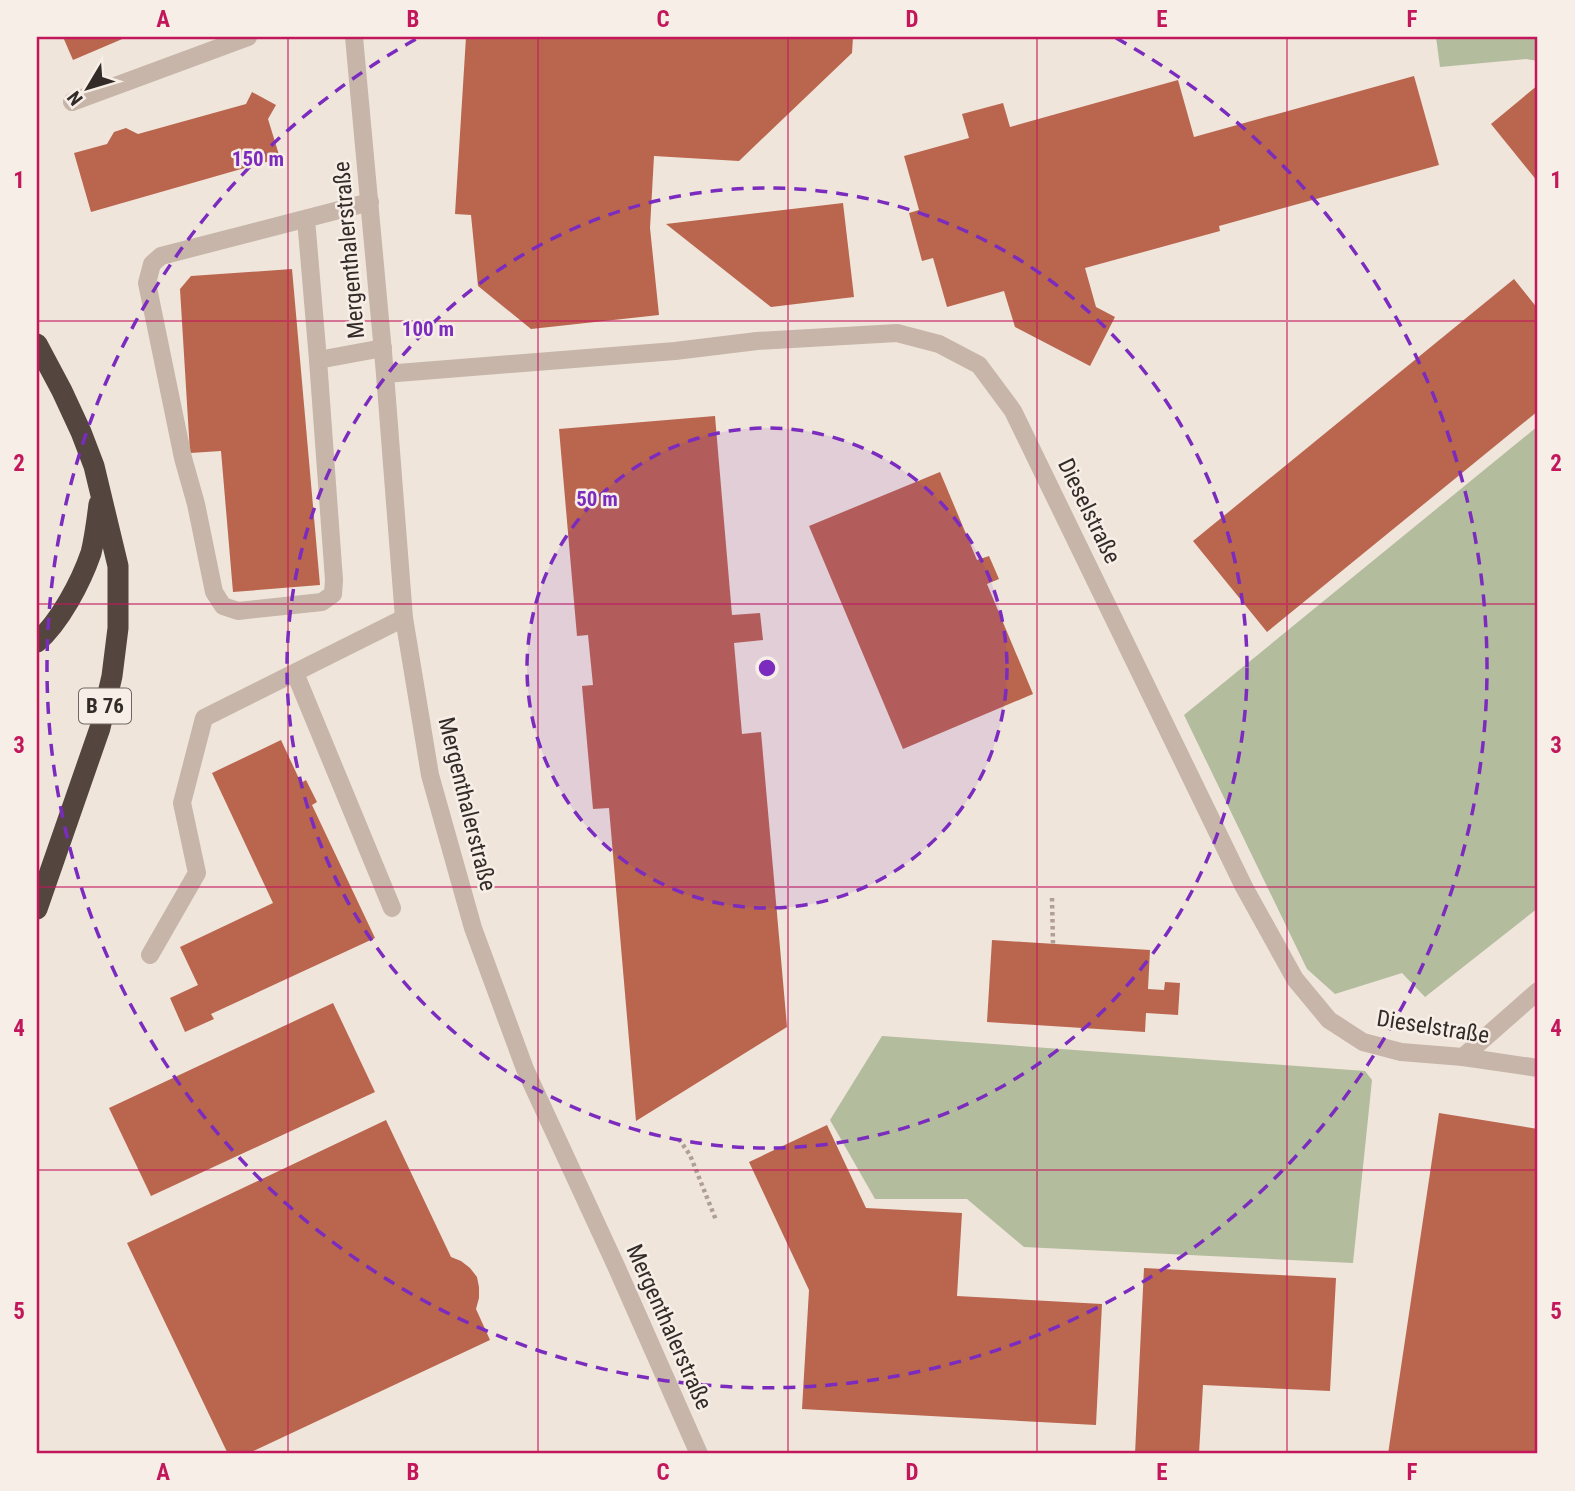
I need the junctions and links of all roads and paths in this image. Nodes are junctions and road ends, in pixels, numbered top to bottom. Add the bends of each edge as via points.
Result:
1 (248, 37) edge
2 (354, 37) edge
3 (72, 102) dead end
4 (370, 202) junction
5 (306, 219) junction
6 (37, 344) edge
7 (383, 348) junction
8 (318, 360) junction
9 (385, 374) junction
10 (101, 495) junction
11 (404, 618) junction
12 (37, 642) edge
13 (295, 673) junction
14 (1052, 898) dead end
15 (392, 908) dead end
16 (37, 909) edge
17 (1052, 944) dead end
18 (150, 955) dead end
19 (1538, 991) edge
20 (1463, 1057) junction
21 (1538, 1068) edge
22 (680, 1139) dead end
23 (716, 1220) dead end
24 (699, 1454) edge

1 - 3 street
2 - 4 street, Mergenthalerstraße
4 - 5 street
4 - 7 street, Mergenthalerstraße
5 - 8 street
5 - 8 street via 161,256 152,264 147,283 214,592 223,606 238,611 322,602 333,594
6 - 10 highway, B 76 via 81,432
7 - 8 street
7 - 9 street, Mergenthalerstraße
9 - 11 street, Mergenthalerstraße
9 - 20 street, Dieselstraße via 897,333 939,344 979,365 1013,411 1244,887 1295,979 1329,1020 1363,1042 1401,1052
10 - 12 highway, B 76 via 91,552 77,585
10 - 16 highway, B 76 via 118,566 112,676 100,727
11 - 13 street
11 - 24 street, Mergenthalerstraße via 430,775 473,928 525,1069
13 - 15 street
13 - 18 street via 204,718 182,803 197,873
14 - 17 path
19 - 20 street
20 - 21 street, Dieselstraße
22 - 23 path

